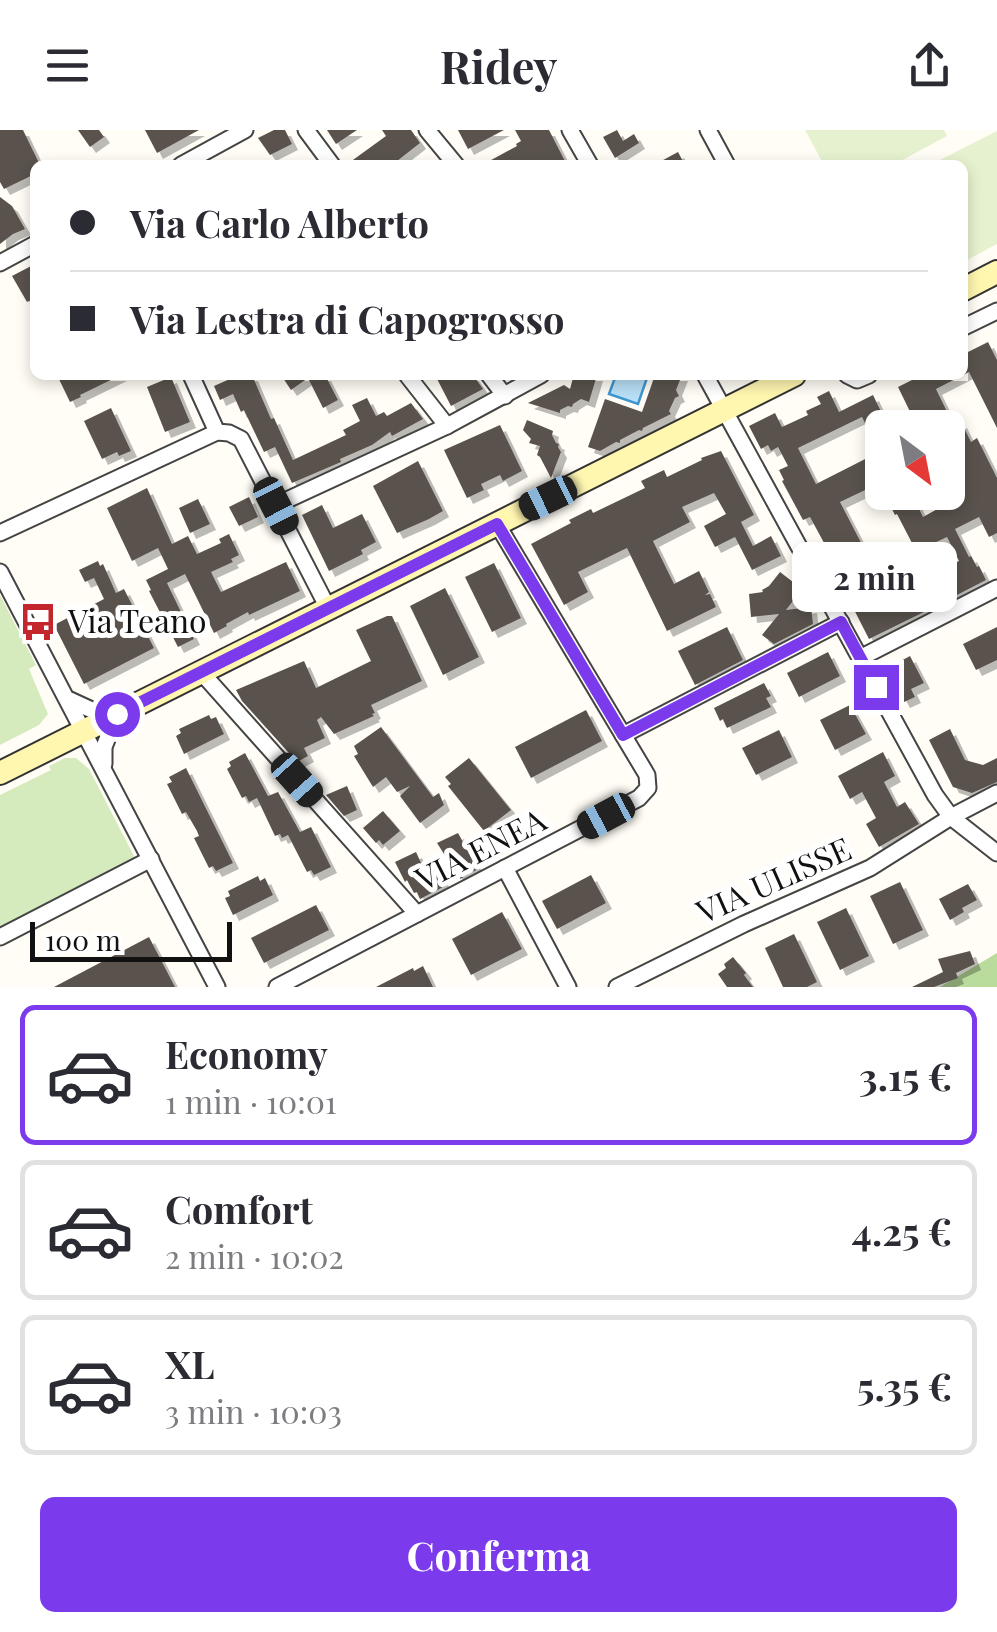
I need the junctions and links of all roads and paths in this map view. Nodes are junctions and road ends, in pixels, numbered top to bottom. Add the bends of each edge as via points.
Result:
1 (245, 130) edge
2 (306, 130) edge
3 (427, 130) edge
4 (570, 130) edge
5 (708, 130) edge
6 (200, 160) edge
7 (328, 160) edge
8 (452, 160) edge
9 (587, 160) edge
10 (724, 160) edge
11 (30, 247) edge
12 (0, 263) edge
13 (997, 272) edge
14 (968, 286) edge
15 (968, 298) edge
16 (997, 311) edge
17 (980, 319) junction
18 (968, 325) edge
19 (193, 380) edge
20 (411, 380) edge
21 (493, 380) edge
22 (532, 380) edge
23 (708, 380) edge
24 (784, 380) edge
25 (504, 396) junction
26 (724, 410) junction
27 (446, 426) junction
28 (217, 432) junction
29 (276, 506) junction
30 (497, 524) junction
31 (0, 533) edge
32 (0, 572) edge
33 (997, 588) edge
34 (328, 608) junction
35 (841, 622) junction
36 (860, 658) junction
37 (201, 672) junction
38 (66, 698) junction
39 (117, 714) junction
40 (84, 730) junction
41 (623, 735) junction
42 (104, 767) junction
43 (0, 774) edge
44 (997, 793) edge
45 (950, 818) junction
46 (997, 853) edge
47 (151, 860) junction
48 (505, 868) junction
49 (417, 914) junction
50 (0, 937) edge
51 (217, 987) edge
52 (278, 987) edge
53 (568, 987) edge
54 (617, 987) edge

1 - 6 street
2 - 7 street
3 - 8 street
4 - 9 street
5 - 10 street
11 - 12 street
13 - 14 street
15 - 17 street
16 - 17 street
17 - 18 street
19 - 28 street
20 - 27 street
21 - 25 street
22 - 25 street
23 - 26 street
24 - 26 street
25 - 27 street
26 - 30 street
26 - 35 street
27 - 29 street
28 - 29 street via 240,439
28 - 31 street
29 - 34 street
30 - 34 street
30 - 41 street, VIA ENEA
32 - 38 street
33 - 36 street
34 - 37 street
35 - 36 street
35 - 41 street
36 - 45 street
37 - 39 street
37 - 49 street
38 - 39 street
38 - 40 street
39 - 40 street
39 - 42 street
40 - 42 street
40 - 43 street
41 - 48 street, VIA ENEA via 648,778 645,793
42 - 47 street
44 - 45 street, VIA ULISSE
45 - 46 street
45 - 54 street, VIA ULISSE via 870,868
47 - 50 street
47 - 51 street
48 - 49 street, VIA ENEA
48 - 53 street
49 - 52 street, VIA ENEA

